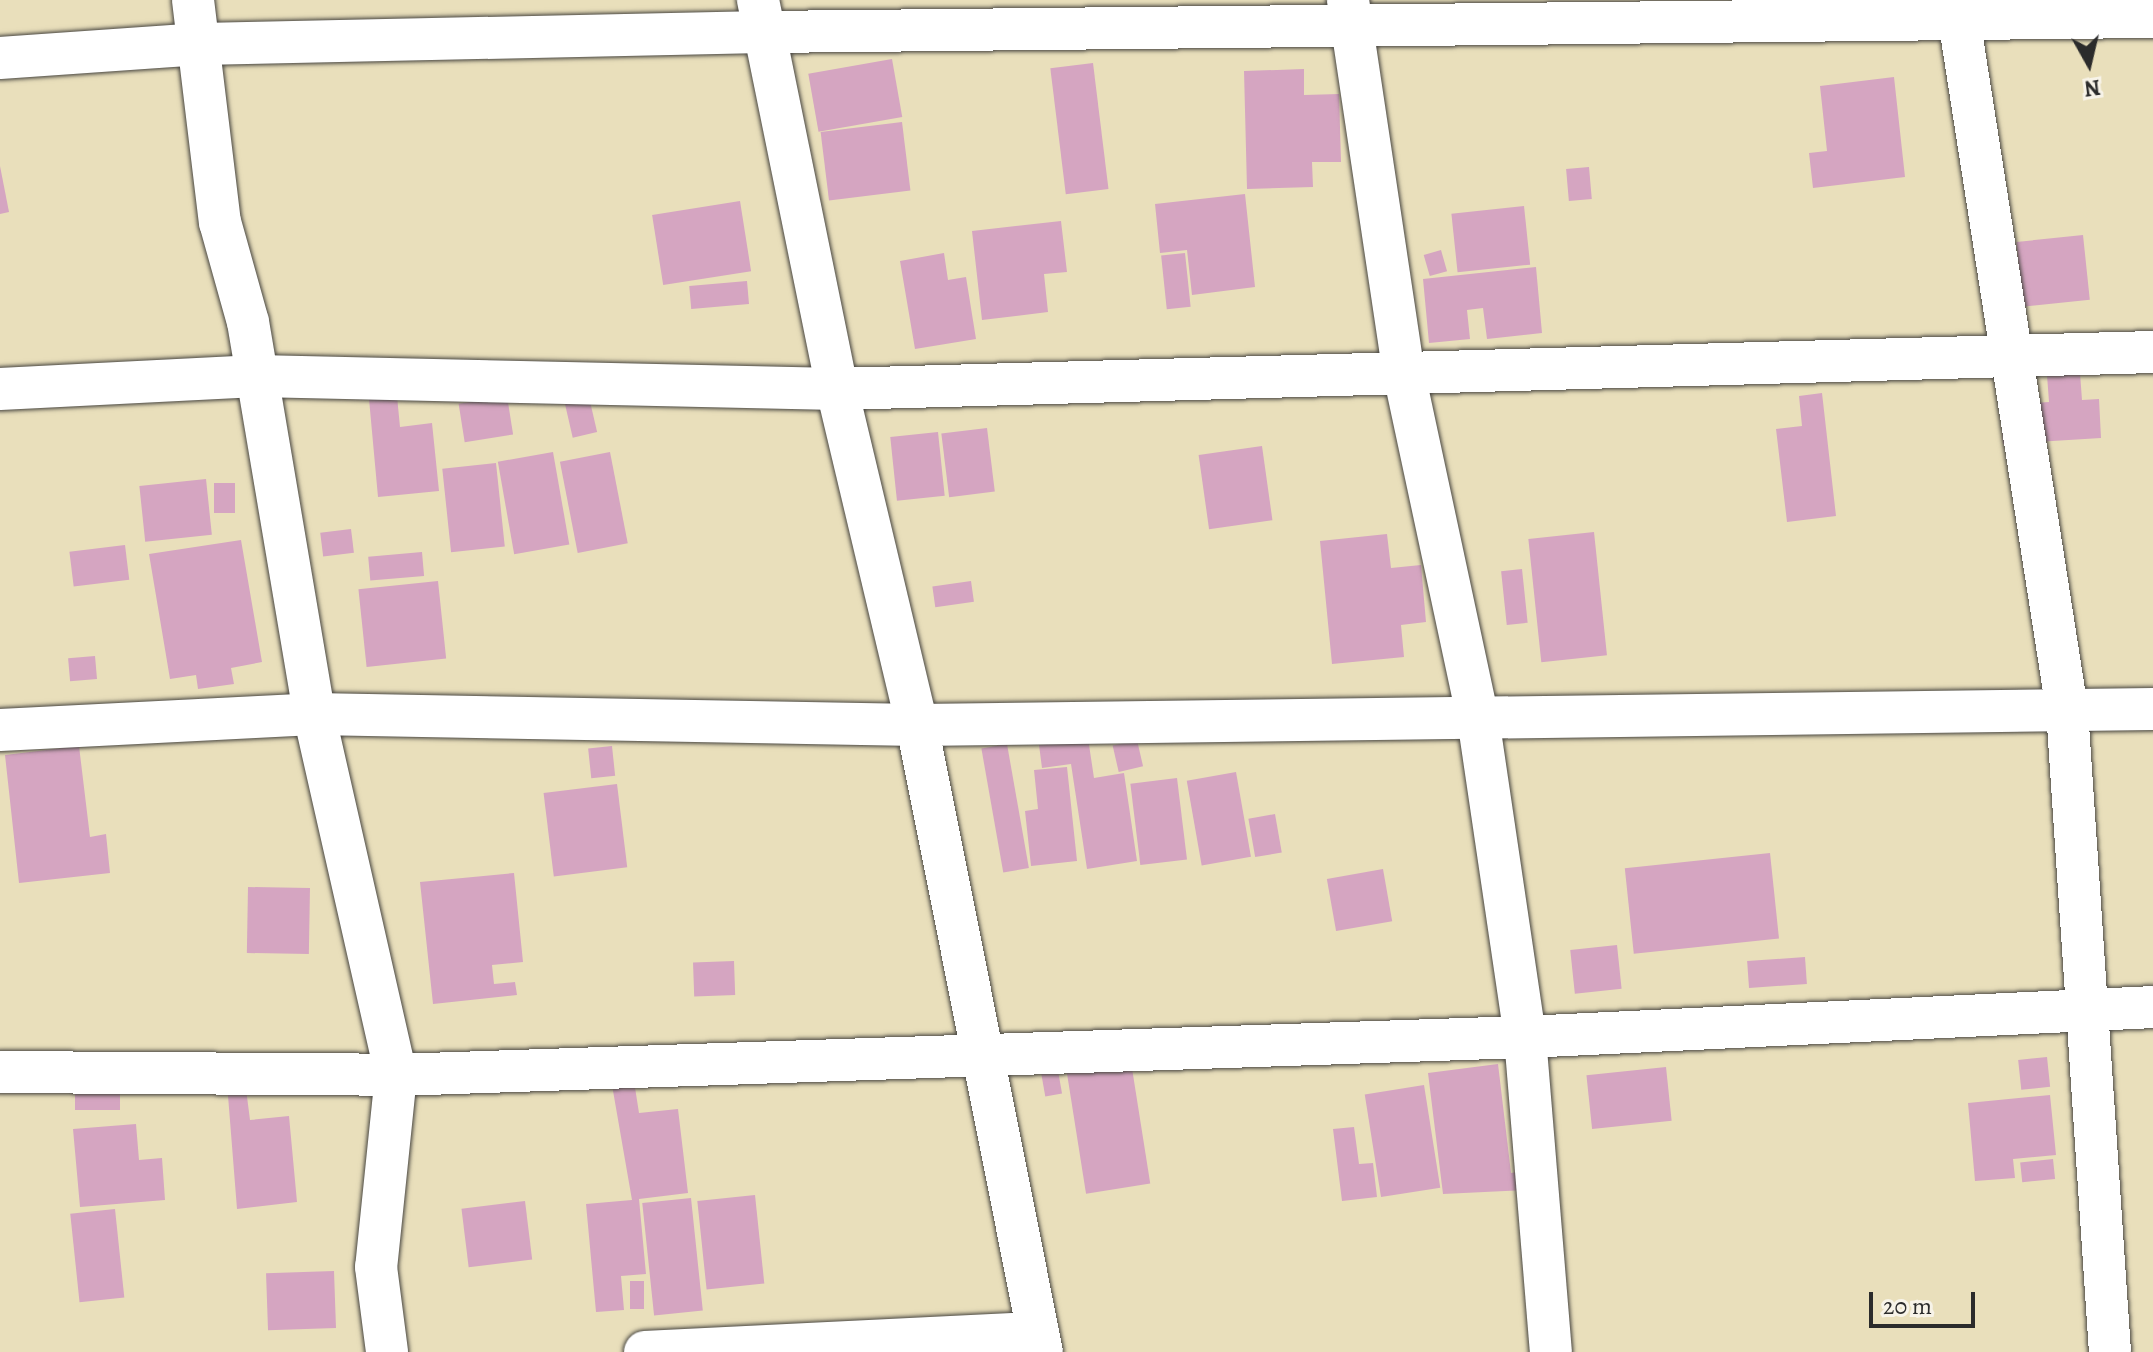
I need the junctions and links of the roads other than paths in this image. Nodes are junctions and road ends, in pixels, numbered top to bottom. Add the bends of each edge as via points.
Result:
1 (193, 0) edge
2 (1958, 10) edge
3 (1350, 13) edge
4 (760, 16) edge
5 (2153, 17) edge
6 (201, 44) junction
7 (0, 58) edge
8 (2153, 352) edge
9 (2008, 356) junction
10 (1403, 369) junction
11 (257, 376) junction
12 (0, 389) edge
13 (837, 389) junction
14 (2153, 709) edge
15 (2067, 710) junction
16 (314, 714) junction
17 (1478, 718) junction
18 (917, 725) junction
19 (0, 730) edge
20 (2153, 1007) edge
21 (2083, 1012) junction
22 (1525, 1037) junction
23 (981, 1051) junction
24 (0, 1072) edge
25 (396, 1075) junction
26 (1040, 1342) edge
27 (387, 1352) edge
28 (645, 1352) edge
29 (1551, 1352) edge
30 (2120, 1352) edge

1 - 6 street
2 - 3 street
2 - 5 street
2 - 9 street
3 - 4 street
3 - 10 street
4 - 6 street
4 - 13 street
6 - 7 street
6 - 11 street via 220,222
8 - 9 street
9 - 10 street
9 - 15 street
10 - 13 street
10 - 17 street
11 - 12 street
11 - 13 street
11 - 16 street
13 - 18 street
14 - 15 street
15 - 17 street
15 - 21 street
16 - 18 street
16 - 19 street
16 - 25 street
17 - 18 street
17 - 22 street
18 - 23 street
20 - 21 street
21 - 22 street
21 - 30 street
22 - 23 street
22 - 29 street
23 - 25 street
23 - 26 street
24 - 25 street
25 - 27 street via 376,1267
26 - 28 street

